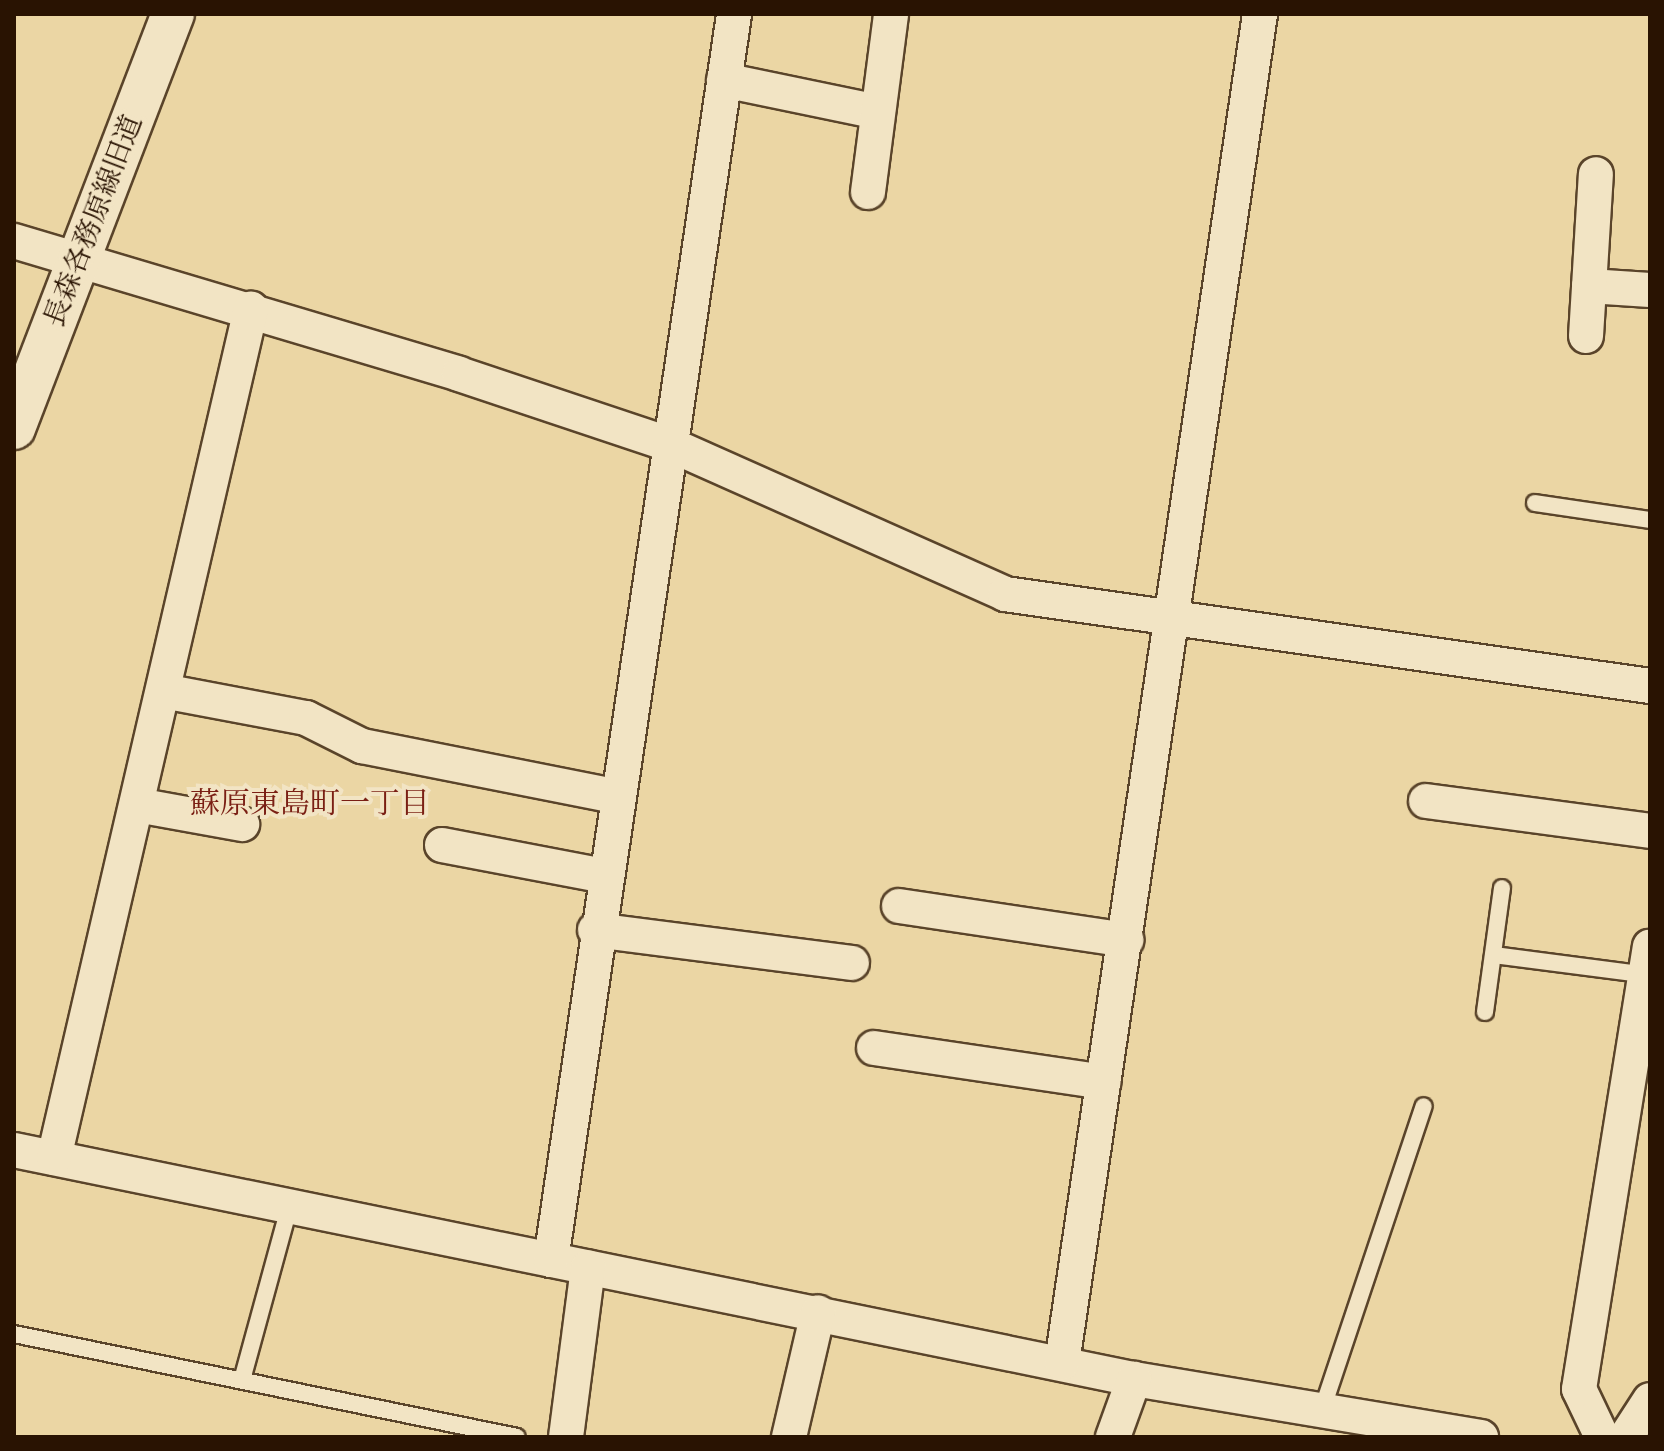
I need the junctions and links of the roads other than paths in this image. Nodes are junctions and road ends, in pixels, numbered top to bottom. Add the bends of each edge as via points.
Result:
1 (173, 14) edge
2 (734, 14) edge
3 (891, 14) edge
4 (1260, 14) edge
5 (724, 80) junction
6 (878, 112) junction
7 (1596, 174) dead end
8 (868, 192) dead end
9 (14, 241) edge
10 (78, 257) junction
11 (1589, 286) junction
12 (1650, 290) edge
13 (251, 309) junction
14 (1586, 336) dead end
15 (14, 428) edge
16 (671, 445) junction
17 (1535, 503) dead end
18 (1650, 520) edge
19 (1176, 619) junction
20 (1650, 686) edge
21 (163, 691) junction
22 (615, 796) junction
23 (1426, 801) dead end
24 (137, 805) junction
25 (242, 824) dead end
26 (1650, 831) edge
27 (442, 845) dead end
28 (604, 876) junction
29 (1502, 888) dead end
30 (899, 906) dead end
31 (595, 930) junction
32 (1126, 940) junction
33 (1494, 955) junction
34 (1649, 961) edge
35 (852, 963) dead end
36 (1485, 1012) dead end
37 (874, 1048) dead end
38 (1103, 1082) junction
39 (1424, 1106) dead end
40 (14, 1150) edge
41 (54, 1158) junction
42 (290, 1202) junction
43 (551, 1260) junction
44 (588, 1267) junction
45 (818, 1312) junction
46 (14, 1334) edge
47 (1062, 1363) junction
48 (1134, 1379) junction
49 (242, 1380) junction
50 (1650, 1400) edge
51 (1323, 1407) junction
52 (517, 1437) edge
53 (566, 1437) edge
54 (789, 1437) edge
55 (1113, 1437) edge
56 (1481, 1437) edge
57 (1602, 1437) edge
58 (1626, 1437) edge

1 - 10 street, 長森各務原線旧道
2 - 5 street
3 - 6 street
4 - 19 street
5 - 6 street
5 - 16 street
6 - 8 street
7 - 11 street
9 - 10 street
10 - 13 street
10 - 15 street, 長森各務原線旧道
11 - 12 street
11 - 14 street
13 - 16 street
13 - 21 street
16 - 19 street via 1005,594
16 - 22 street
17 - 18 lane
19 - 20 street
19 - 32 street
21 - 22 street via 306,718 362,746
21 - 24 street
22 - 28 street
23 - 26 street
24 - 25 street
24 - 41 street
27 - 28 street
28 - 31 street
29 - 33 lane
30 - 32 street
31 - 35 street
31 - 43 street
32 - 38 street
33 - 34 lane
33 - 36 lane
34 - 57 street via 1579,1389
37 - 38 street
38 - 47 street
39 - 51 lane
40 - 41 street
41 - 42 street
42 - 43 street
42 - 49 lane
43 - 44 street
44 - 45 street
44 - 53 street
45 - 47 street
45 - 54 street
46 - 49 lane
47 - 48 street
48 - 51 street
48 - 55 street
49 - 52 lane
50 - 58 street
51 - 56 street

